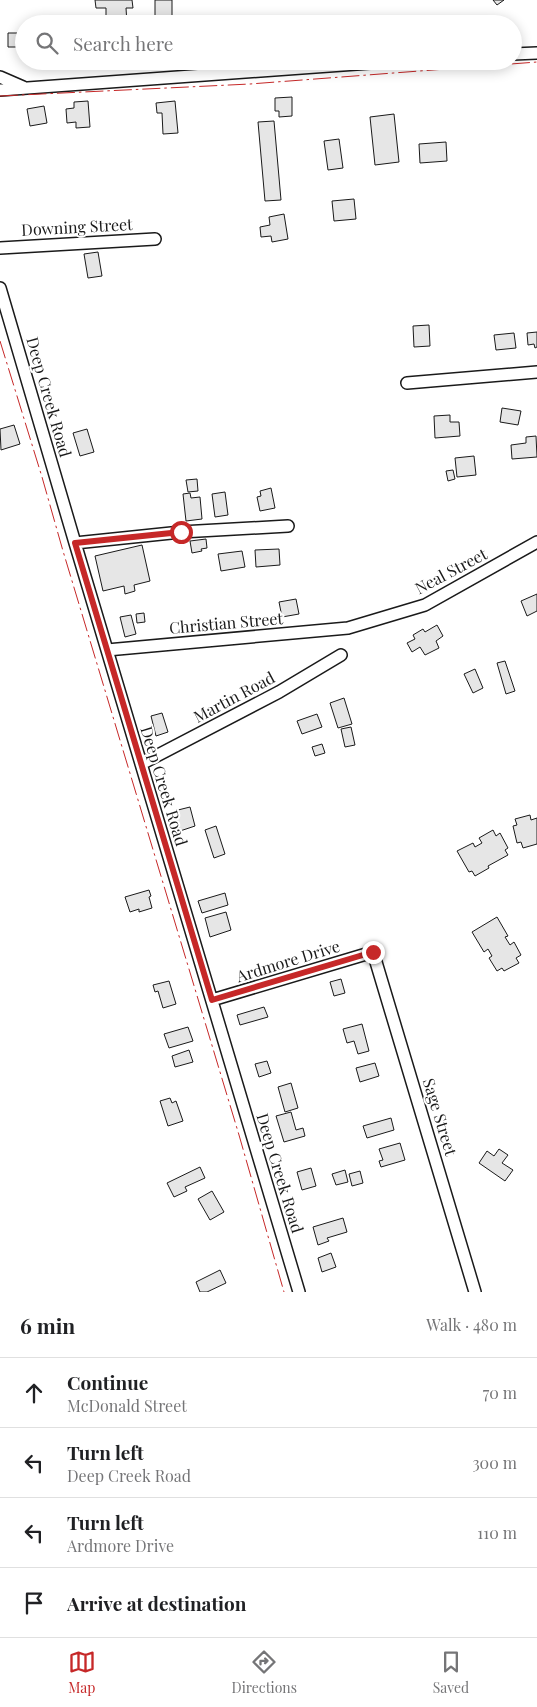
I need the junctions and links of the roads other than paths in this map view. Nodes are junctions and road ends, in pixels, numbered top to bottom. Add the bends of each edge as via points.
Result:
1 (537, 53) edge
2 (522, 54) edge
3 (274, 70) edge
4 (0, 77) edge
5 (25, 88) junction
6 (0, 90) edge
7 (156, 239) dead end
8 (0, 248) edge
9 (0, 288) edge
10 (537, 372) edge
11 (406, 382) dead end
12 (288, 526) dead end
13 (537, 542) edge
14 (75, 543) junction
15 (348, 628) joint
16 (107, 650) junction
17 (341, 655) dead end
18 (141, 764) junction
19 (373, 952) joint
20 (212, 1000) junction
21 (299, 1292) edge
22 (475, 1292) edge

1 - 2 street
3 - 5 street
4 - 5 street
5 - 6 street
7 - 8 street, Downing Street
9 - 14 street, Deep Creek Road
10 - 11 street
12 - 14 street via 181,532
13 - 15 street, Neal Street via 425,605
14 - 16 street, Deep Creek Road
15 - 16 street, Christian Street
16 - 18 street, Deep Creek Road
17 - 18 street, Martin Road via 279,692
18 - 20 street, Deep Creek Road
19 - 20 street, Ardmore Drive
19 - 22 street, Sage Street
20 - 21 street, Deep Creek Road

